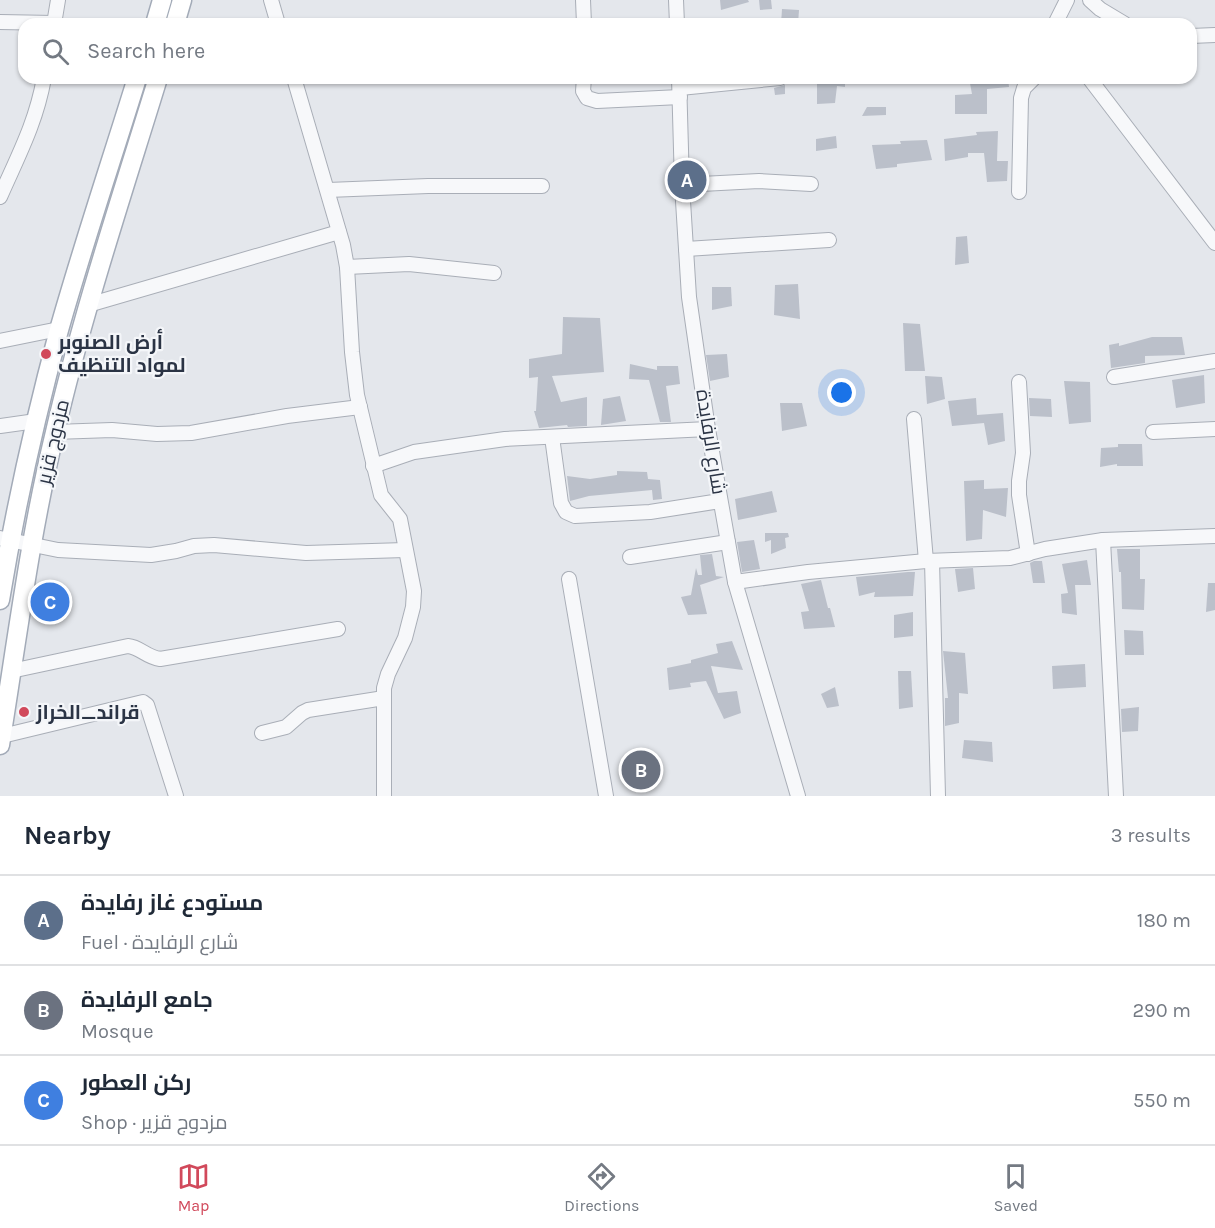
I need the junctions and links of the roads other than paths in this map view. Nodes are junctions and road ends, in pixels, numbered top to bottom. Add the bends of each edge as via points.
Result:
1 (58, 0) edge
2 (162, 0) edge
3 (182, 0) edge
4 (271, 0) edge
5 (583, 0) edge
6 (676, 0) edge
7 (1067, 0) edge
8 (1090, 0) edge
9 (55, 18) edge
10 (156, 18) edge
11 (177, 18) edge
12 (276, 18) edge
13 (584, 18) edge
14 (677, 18) edge
15 (1058, 18) edge
16 (1115, 18) edge
17 (0, 22) edge
18 (18, 23) edge
19 (1215, 35) edge
20 (1197, 36) edge
21 (43, 84) edge
22 (135, 84) edge
23 (156, 84) edge
24 (296, 84) edge
25 (584, 84) edge
26 (720, 84) edge
27 (1028, 84) edge
28 (1094, 84) edge
29 (680, 88) edge
30 (811, 184) dead end
31 (682, 185) junction
32 (542, 186) dead end
33 (328, 190) junction
34 (1019, 192) dead end
35 (0, 197) edge
36 (339, 232) junction
37 (829, 240) dead end
38 (1215, 243) edge
39 (686, 249) junction
40 (347, 267) junction
41 (494, 273) dead end
42 (88, 305) junction
43 (59, 329) junction
44 (0, 340) edge
45 (1215, 361) edge
46 (1114, 377) dead end
47 (1019, 382) dead end
48 (360, 407) junction
49 (914, 419) dead end
50 (36, 421) junction
51 (0, 426) edge
52 (708, 429) junction
53 (1215, 429) edge
54 (54, 432) junction
55 (1153, 432) dead end
56 (552, 437) junction
57 (373, 466) junction
58 (720, 501) junction
59 (1215, 536) edge
60 (5, 538) edge
61 (1103, 540) junction
62 (728, 542) junction
63 (31, 545) junction
64 (405, 550) junction
65 (1028, 554) junction
66 (630, 556) dead end
67 (929, 561) junction
68 (569, 579) dead end
69 (735, 582) junction
70 (0, 600) edge
71 (338, 629) dead end
72 (10, 671) junction
73 (384, 698) junction
74 (262, 733) dead end
75 (1, 740) edge
76 (176, 796) edge
77 (384, 796) edge
78 (606, 796) edge
79 (798, 796) edge
80 (938, 796) edge
81 (1116, 796) edge

1 - 9 street
2 - 10 main road
3 - 11 main road
4 - 12 street
5 - 13 street
6 - 14 street
7 - 15 street
8 - 16 street
17 - 18 street
19 - 20 street
21 - 35 street via 30,131
22 - 43 main road, مزدوج قزير
23 - 42 main road, مزدوج قزير
24 - 33 street
25 - 29 street via 587,98 597,101
26 - 29 street
27 - 34 street via 1021,98
28 - 38 street
29 - 31 street, شارع الرفايدة
30 - 31 street via 759,181
31 - 39 street, شارع الرفايدة
32 - 33 street
33 - 36 street
36 - 40 street
36 - 42 street
37 - 39 street
39 - 52 street, شارع الرفايدة via 688,297
40 - 41 street via 409,264
40 - 48 street
42 - 54 main road, مزدوج قزير
43 - 44 street
43 - 50 main road, مزدوج قزير
45 - 46 street
47 - 65 street via 1023,453 1019,495
48 - 54 street via 191,433
48 - 57 street
49 - 67 street
50 - 51 street
50 - 60 main road, مزدوج قزير
52 - 56 street
52 - 58 street, شارع الرفايدة
53 - 55 street
54 - 63 main road, مزدوج قزير
56 - 57 street via 451,445
56 - 58 street via 561,503 566,512 575,516 650,512
57 - 64 street via 381,495 400,519
58 - 62 street, شارع الرفايدة
59 - 61 street
60 - 63 street
60 - 70 main road, مزدوج قزير
61 - 65 street
61 - 81 street
62 - 66 street
62 - 69 street, شارع الرفايدة
63 - 64 street via 151,555 214,545 306,553
63 - 72 main road, مزدوج قزير
64 - 73 street via 414,591 413,607 405,638 388,674
65 - 67 street
67 - 69 street
67 - 80 street
68 - 78 street
69 - 79 street, شارع الرفايدة
71 - 72 street via 160,659 128,646
72 - 75 main road, مزدوج قزير
73 - 74 street via 308,710 286,727
73 - 77 street
75 - 76 street via 143,702

